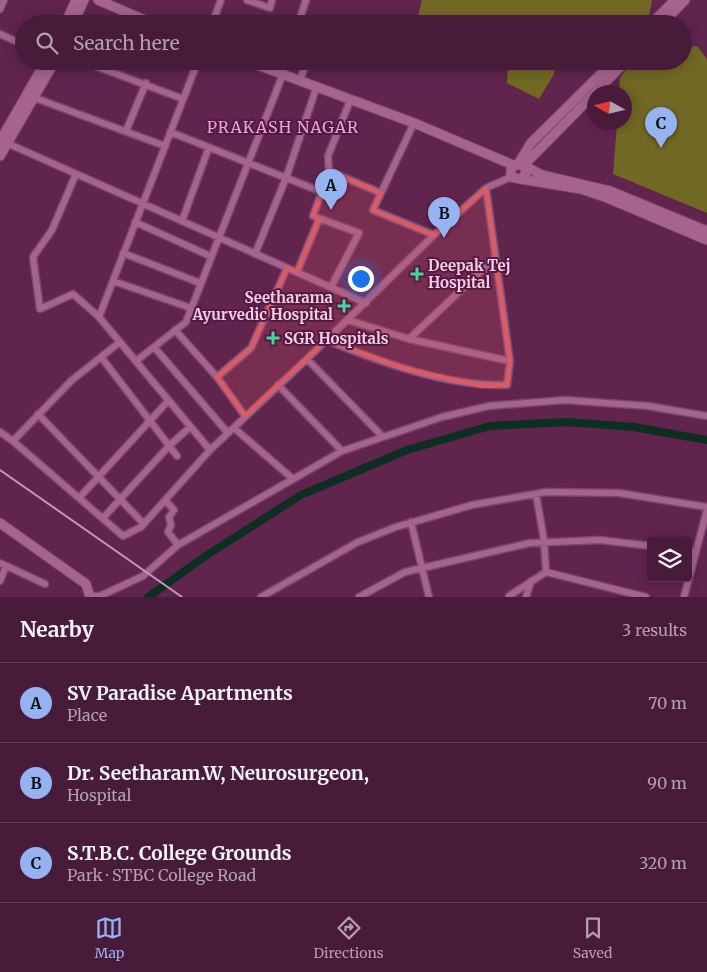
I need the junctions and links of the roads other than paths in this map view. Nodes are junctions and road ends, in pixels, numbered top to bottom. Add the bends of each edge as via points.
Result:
1 (4, 0) edge
2 (76, 0) edge
3 (84, 0) edge
4 (98, 0) edge
5 (221, 0) edge
6 (247, 0) edge
7 (272, 0) edge
8 (306, 0) edge
9 (675, 0) edge
10 (685, 0) edge
11 (0, 9) edge
12 (69, 15) edge
13 (77, 15) edge
14 (133, 15) edge
15 (215, 15) edge
16 (301, 15) edge
17 (661, 15) edge
18 (671, 15) edge
19 (0, 34) edge
20 (15, 42) edge
21 (41, 70) edge
22 (50, 70) edge
23 (107, 70) edge
24 (194, 70) edge
25 (272, 70) edge
26 (304, 70) edge
27 (605, 70) edge
28 (617, 70) edge
29 (283, 74) junction
30 (300, 80) junction
31 (146, 84) junction
32 (603, 85) edge
33 (317, 86) junction
34 (36, 98) junction
35 (183, 99) junction
36 (350, 101) junction
37 (587, 101) edge
38 (414, 123) junction
39 (126, 131) junction
40 (170, 132) junction
41 (4, 143) edge
42 (165, 146) junction
43 (209, 147) junction
44 (0, 156) edge
45 (249, 163) junction
46 (520, 166) junction
47 (329, 171) junction
48 (76, 174) junction
49 (511, 177) junction
50 (286, 178) junction
51 (521, 180) junction
52 (486, 188) junction
53 (322, 192) junction
54 (381, 193) junction
55 (143, 204) junction
56 (320, 219) junction
57 (182, 221) junction
58 (135, 222) junction
59 (707, 231) edge
60 (434, 235) junction
61 (219, 238) junction
62 (707, 240) edge
63 (123, 253) junction
64 (256, 254) junction
65 (210, 256) junction
66 (494, 259) junction
67 (287, 268) junction
68 (297, 272) junction
69 (113, 281) junction
70 (200, 283) junction
71 (332, 287) junction
72 (366, 303) junction
73 (191, 308) junction
74 (99, 317) junction
75 (348, 320) junction
76 (175, 330) junction
77 (409, 339) junction
78 (326, 340) junction
79 (120, 342) junction
80 (154, 347) junction
81 (101, 357) junction
82 (307, 359) junction
83 (510, 361) junction
84 (136, 362) junction
85 (217, 377) junction
86 (278, 385) junction
87 (168, 402) junction
88 (38, 414) junction
89 (246, 416) junction
90 (707, 416) edge
91 (150, 422) junction
92 (190, 427) junction
93 (234, 428) junction
94 (0, 432) edge
95 (228, 433) junction
96 (383, 437) junction
97 (13, 441) junction
98 (169, 446) junction
99 (210, 450) junction
100 (342, 451) junction
101 (177, 456) dead end
102 (99, 477) junction
103 (293, 479) junction
104 (536, 494) junction
105 (79, 498) junction
106 (120, 499) junction
107 (165, 500) junction
108 (707, 508) edge
109 (103, 518) junction
110 (411, 522) junction
111 (0, 523) edge
112 (143, 523) junction
113 (544, 540) junction
114 (178, 545) junction
115 (647, 546) edge
116 (692, 552) edge
117 (696, 552) junction
118 (3, 565) edge
119 (421, 568) junction
120 (546, 572) junction
121 (0, 581) edge
122 (530, 581) junction
123 (45, 584) dead end
124 (91, 596) edge
125 (509, 596) edge
126 (261, 597) edge
127 (359, 597) edge
128 (428, 597) edge
129 (526, 597) edge
130 (646, 597) edge
131 (684, 597) edge

1 - 11 street
2 - 12 street
3 - 13 street
4 - 14 street
5 - 15 street
6 - 7 street via 270,8
8 - 16 street
9 - 17 street
10 - 18 street
19 - 20 street
21 - 41 street
22 - 34 street
23 - 31 street
24 - 35 street
25 - 29 street
26 - 30 street
27 - 46 street via 531,144
28 - 32 street
29 - 30 street
29 - 45 street
30 - 33 street
31 - 35 street
31 - 39 street
33 - 36 street
33 - 50 street
34 - 39 street
34 - 41 street
35 - 40 street
36 - 38 street
36 - 47 street via 328,156
37 - 46 street
38 - 46 street
38 - 54 street
39 - 42 street
40 - 42 street
40 - 43 street
41 - 44 street
41 - 48 street
42 - 55 street
43 - 45 street
43 - 57 street
45 - 50 street
45 - 61 street
46 - 49 street via 509,172
46 - 51 street via 526,173
46 - 59 street via 542,175 610,191
47 - 53 street
47 - 54 street
48 - 55 street
48 - 74 street via 52,230 33,257 40,308 73,294
49 - 51 street
49 - 52 street
50 - 53 street
50 - 64 street
51 - 62 street via 581,189
52 - 60 street
52 - 66 street
53 - 56 street via 312,216
54 - 60 street via 373,210
55 - 57 street
55 - 58 street
56 - 68 street
56 - 71 street via 359,232
57 - 61 street
58 - 63 street
58 - 65 street
60 - 72 street
61 - 64 street
61 - 65 street
63 - 69 street
63 - 70 street
64 - 67 street
65 - 70 street
66 - 77 street
66 - 83 street
67 - 68 street
67 - 85 street via 251,348
68 - 71 street
69 - 73 street
69 - 74 street
70 - 73 street
71 - 72 street
72 - 75 street
73 - 76 street via 186,322
74 - 79 street
75 - 77 street
75 - 78 street
76 - 80 street
76 - 85 street
77 - 83 street
78 - 82 street
78 - 83 street via 406,369 482,386 507,385
79 - 81 street
79 - 84 street
80 - 84 street
80 - 95 street
81 - 88 street
81 - 91 street
82 - 86 street
82 - 96 street
84 - 87 street
85 - 89 street
86 - 89 street
86 - 100 street
87 - 91 street
87 - 92 street
88 - 97 street
88 - 102 street
89 - 93 street
90 - 96 street via 648,406 565,400 489,406 442,417
91 - 98 street
91 - 102 street
92 - 98 street
92 - 99 street
93 - 95 street
93 - 103 street
94 - 97 street
95 - 99 street
96 - 100 street
97 - 105 street
98 - 101 street
98 - 106 street
99 - 107 street
100 - 103 street
102 - 105 street
102 - 106 street
103 - 114 street
104 - 108 street via 619,493
104 - 110 street via 472,505
104 - 113 street
105 - 109 street
106 - 109 street
106 - 112 street
107 - 112 street
107 - 114 street via 174,510 168,517 171,525 168,532
108 - 117 street
109 - 112 street via 123,536
110 - 119 street
110 - 126 street via 358,542
111 - 124 street via 86,584
113 - 115 street via 600,540
113 - 119 street
113 - 120 street
114 - 124 street via 143,576 100,596
116 - 117 street
117 - 131 street
118 - 121 street
118 - 123 street
119 - 127 street via 405,572
119 - 128 street
120 - 122 street
120 - 130 street
122 - 125 street
122 - 129 street

